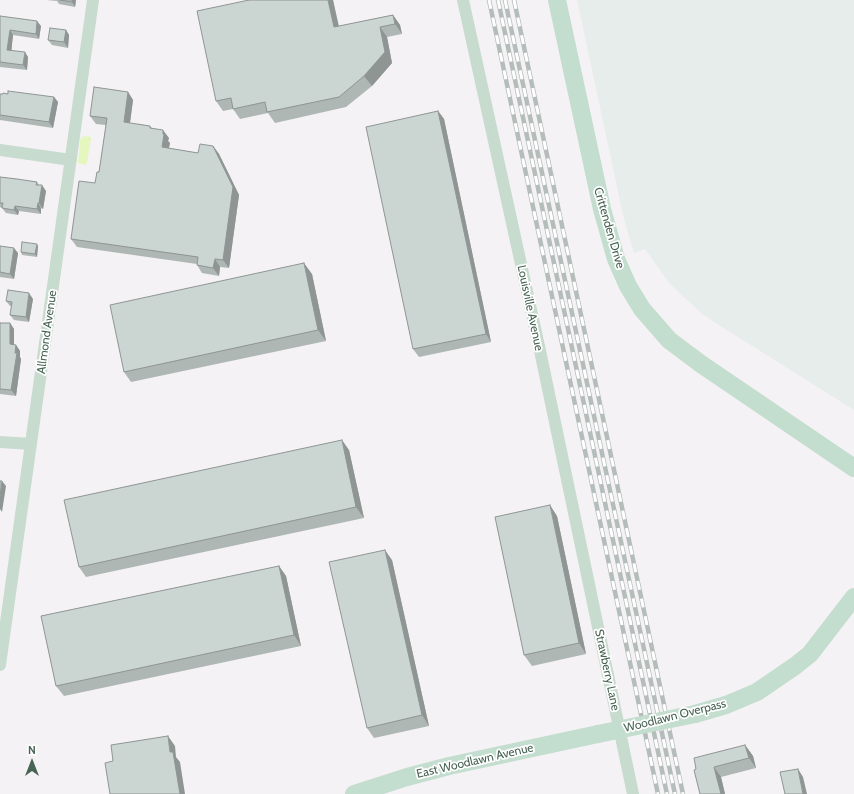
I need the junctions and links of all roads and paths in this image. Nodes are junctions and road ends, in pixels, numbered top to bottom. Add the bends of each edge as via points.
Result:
1 (94, 0) edge
2 (464, 0) edge
3 (557, 0) edge
4 (0, 150) edge
5 (71, 160) junction
6 (0, 442) edge
7 (31, 444) junction
8 (854, 468) edge
9 (854, 597) edge
10 (596, 616) joint
11 (0, 665) edge
12 (598, 734) joint
13 (354, 794) edge
14 (633, 794) edge

1 - 5 street, Allmond Avenue
2 - 10 street, Louisville Avenue
3 - 8 main road, Crittenden Drive via 606,224 616,259 642,309 669,340
4 - 5 street
5 - 7 street, Allmond Avenue
6 - 7 street
7 - 11 street, Allmond Avenue
9 - 12 main road, Woodlawn Overpass, bridge via 810,654 756,692 726,705 695,714
10 - 14 street, Strawberry Lane
12 - 13 main road, East Woodlawn Avenue via 449,766

